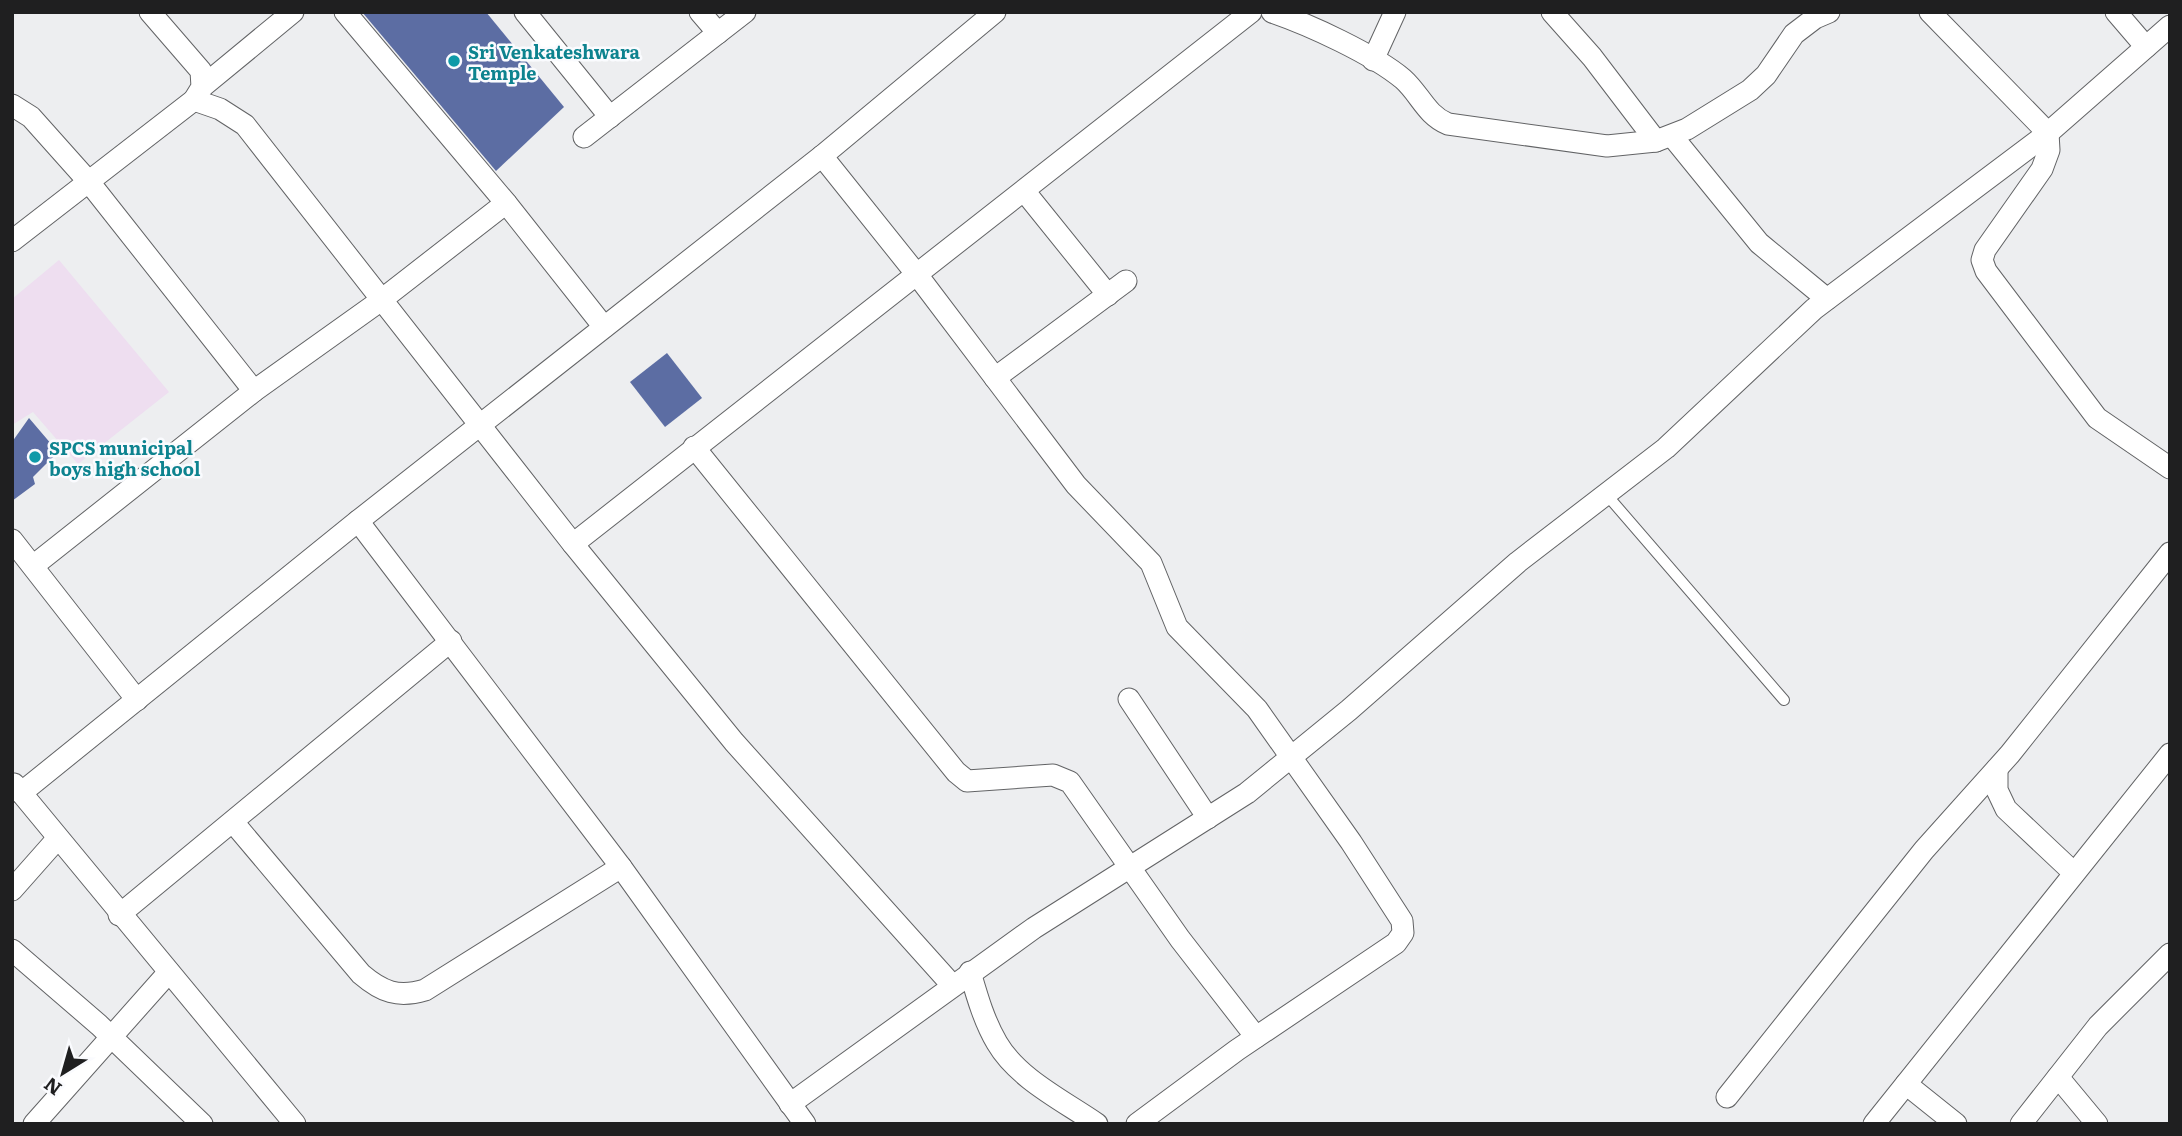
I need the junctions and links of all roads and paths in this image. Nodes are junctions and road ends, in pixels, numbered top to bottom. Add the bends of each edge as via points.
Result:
1 (150, 12) edge
2 (293, 12) edge
3 (345, 12) edge
4 (525, 12) edge
5 (700, 12) edge
6 (744, 12) edge
7 (995, 12) edge
8 (1251, 12) edge
9 (1272, 12) edge
10 (1395, 12) edge
11 (1552, 12) edge
12 (1829, 12) edge
13 (1930, 12) edge
14 (2116, 12) edge
15 (2170, 26) edge
16 (718, 33) junction
17 (2146, 47) junction
18 (1373, 60) junction
19 (198, 94) junction
20 (12, 105) edge
21 (610, 117) junction
22 (2048, 133) junction
23 (584, 137) dead end
24 (1664, 139) junction
25 (822, 156) junction
26 (89, 182) junction
27 (1025, 192) junction
28 (506, 203) junction
29 (12, 241) edge
30 (918, 276) junction
31 (1126, 281) dead end
32 (1108, 295) junction
33 (1827, 299) junction
34 (380, 301) junction
35 (604, 327) junction
36 (995, 378) junction
37 (254, 391) junction
38 (481, 425) junction
39 (694, 447) junction
40 (2170, 468) edge
41 (1606, 494) junction
42 (358, 521) junction
43 (12, 540) edge
44 (573, 544) junction
45 (2170, 553) edge
46 (33, 566) junction
47 (451, 641) junction
48 (1129, 699) dead end
49 (137, 700) junction
50 (1784, 700) dead end
51 (2170, 754) edge
52 (1291, 757) junction
53 (1997, 769) junction
54 (17, 787) edge
55 (1208, 818) junction
56 (233, 822) junction
57 (58, 838) junction
58 (621, 867) junction
59 (1131, 867) junction
60 (2074, 873) junction
61 (12, 890) edge
62 (119, 915) junction
63 (12, 950) edge
64 (2170, 954) edge
65 (169, 972) junction
66 (970, 972) junction
67 (951, 985) junction
68 (111, 1037) junction
69 (1256, 1037) junction
70 (2058, 1077) junction
71 (1906, 1084) junction
72 (1727, 1097) dead end
73 (790, 1104) junction
74 (34, 1124) edge
75 (202, 1124) edge
76 (295, 1124) edge
77 (805, 1124) edge
78 (1097, 1124) edge
79 (1137, 1124) edge
80 (1874, 1124) edge
81 (1956, 1124) edge
82 (2021, 1124) edge
83 (2097, 1124) edge

1 - 19 street via 201,71
2 - 19 street
3 - 28 street
4 - 21 street
5 - 16 street
6 - 16 street
7 - 25 street
8 - 27 street
9 - 18 street via 1304,23
10 - 18 street
11 - 24 street
12 - 24 street via 1794,34 1750,90
13 - 22 street
14 - 17 street
15 - 17 street
16 - 21 street
17 - 22 street
18 - 24 street via 1402,78 1437,119 1448,124 1607,146
19 - 26 street
19 - 34 street via 245,125
20 - 26 street via 31,117
21 - 23 street
22 - 33 street
22 - 40 street via 2047,159 1985,250 1986,271 2097,418
24 - 33 street via 1759,243
25 - 30 street
25 - 35 street
26 - 29 street
26 - 37 street
27 - 30 street
27 - 32 street
28 - 34 street
28 - 35 street
30 - 36 street
30 - 39 street
31 - 32 street
32 - 36 street
33 - 41 street via 1681,435
34 - 37 street
34 - 38 street
35 - 38 street
36 - 52 street via 1076,485 1151,563 1177,627 1245,696
37 - 46 street
38 - 42 street
38 - 44 street
39 - 44 street
39 - 59 street via 956,772 980,782 1062,777
41 - 50 lane
41 - 52 street
42 - 47 street
42 - 49 street
43 - 46 street
44 - 67 street via 734,742
45 - 53 street
46 - 49 street
47 - 56 street
47 - 58 street
48 - 55 street
49 - 54 street
51 - 60 street
52 - 55 street
52 - 69 street via 1402,921 1403,933 1396,943
53 - 60 street via 1997,790 2006,809
53 - 72 street via 1924,850
54 - 57 street
55 - 59 street
56 - 58 street via 361,974 392,994 425,990
56 - 62 street
57 - 61 street
57 - 62 street
58 - 73 street
59 - 66 street
59 - 69 street
60 - 71 street
62 - 65 street
63 - 68 street
64 - 70 street via 2098,1026
65 - 68 street
65 - 76 street
66 - 67 street
66 - 78 street via 985,1020 1015,1066
67 - 73 street
68 - 74 street
68 - 75 street
69 - 79 street
70 - 82 street
70 - 83 street
71 - 80 street
71 - 81 street
73 - 77 street

